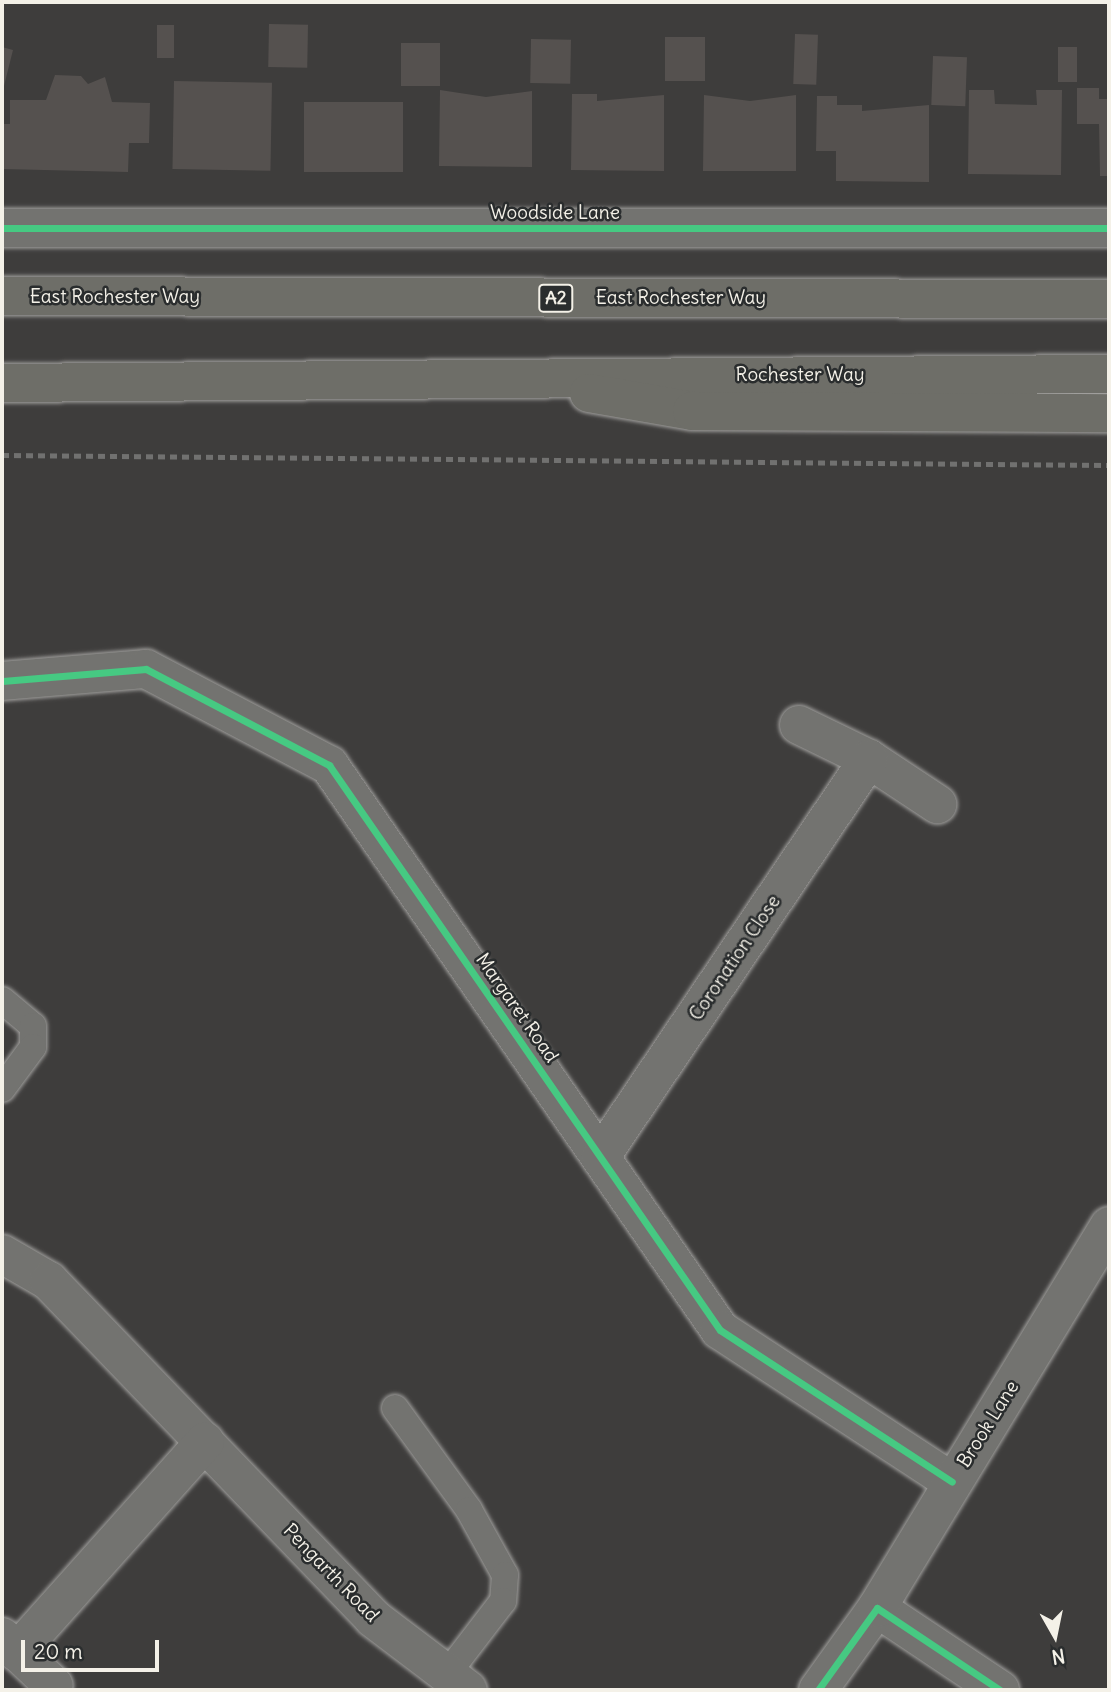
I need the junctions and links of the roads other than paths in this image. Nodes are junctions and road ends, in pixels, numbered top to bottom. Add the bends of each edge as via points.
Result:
1 (2, 228) edge
2 (1109, 228) edge
3 (2, 296) edge
4 (1109, 299) edge
5 (1109, 374) edge
6 (491, 376) junction
7 (2, 383) edge
8 (1109, 413) edge
9 (2, 681) edge
10 (799, 725) dead end
11 (869, 759) junction
12 (937, 804) dead end
13 (2, 1000) edge
14 (2, 1089) edge
15 (601, 1156) junction
16 (1109, 1226) edge
17 (2, 1254) edge
18 (395, 1408) dead end
19 (205, 1442) junction
20 (951, 1482) junction
21 (877, 1608) junction
22 (9, 1644) edge
23 (458, 1682) edge
24 (54, 1686) dead end
25 (818, 1690) edge
26 (1000, 1690) edge

1 - 2 street, Woodside Lane
3 - 4 highway, East Rochester Way / A2
5 - 6 highway, Rochester Way
6 - 7 highway
6 - 8 highway via 692,411
9 - 15 street, Margaret Road via 146,668 329,765
10 - 11 street
11 - 12 street
11 - 15 street, Coronation Close
13 - 14 lane via 33,1026 33,1047
15 - 20 street, Margaret Road via 720,1330
16 - 20 street, Brook Lane
17 - 19 street, Pengarth Road via 49,1280
18 - 23 lane via 469,1510 505,1575 503,1601
19 - 22 street
19 - 23 street, Pengarth Road via 373,1618
20 - 21 street, Brook Lane
21 - 25 street, Brook Lane
21 - 26 street
22 - 24 street

